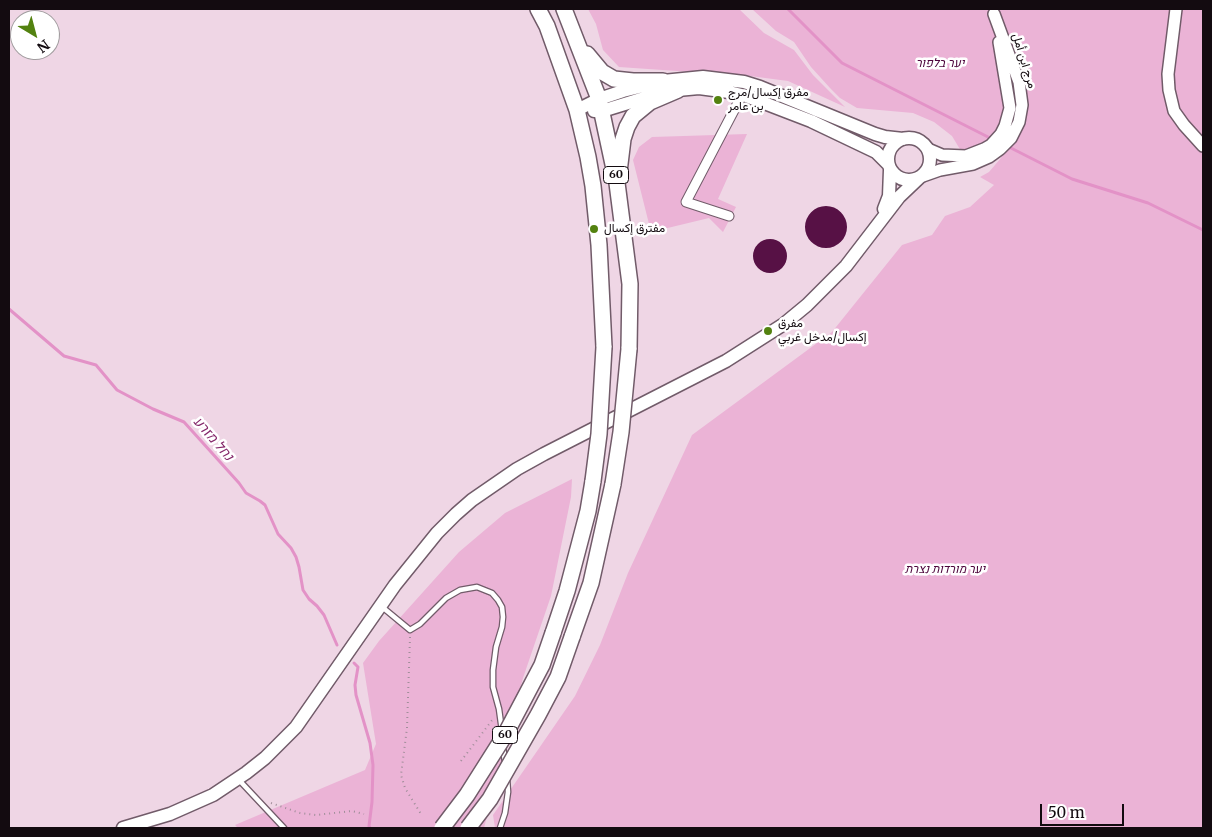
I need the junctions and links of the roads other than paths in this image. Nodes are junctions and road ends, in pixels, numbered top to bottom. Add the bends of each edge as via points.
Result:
1 (538, 9) edge
2 (564, 9) edge
3 (1176, 9) edge
4 (993, 11) edge
5 (574, 35) junction
6 (663, 81) junction
7 (678, 90) junction
8 (742, 95) junction
9 (600, 105) junction
10 (577, 110) junction
11 (903, 139) junction
12 (1203, 146) edge
13 (928, 149) junction
14 (890, 167) junction
15 (921, 177) junction
16 (617, 183) junction
17 (729, 216) dead end
18 (876, 227) junction
19 (380, 606) junction
20 (238, 779) junction
21 (123, 828) edge
22 (284, 828) edge
23 (442, 828) edge
24 (468, 828) edge
25 (500, 828) edge

1 - 10 highway, 60
2 - 5 highway, 60
3 - 12 street via 1169,90 1174,111
4 - 13 street, مرج ابن أمل via 1010,108 1005,126 991,145 966,156 950,156
4 - 15 street, مرج ابن أمل via 1019,82 1022,105 1019,122 1005,144 989,157
5 - 6 highway via 595,66 608,75 621,80
5 - 9 highway, 60
6 - 9 main road
6 - 11 main road via 703,77 744,82 875,134
7 - 8 main road via 712,89
7 - 9 main road
7 - 16 highway via 650,102 633,116 622,139
8 - 14 main road via 811,121 866,147 876,152
8 - 17 street via 686,202
9 - 10 main road
9 - 16 highway, 60
10 - 23 highway, 60, bridge via 593,186 604,347 599,434 588,511 542,665 505,735
11 - 13 main road via 914,138
11 - 14 main road via 895,143 888,155
13 - 15 main road via 930,164
14 - 15 main road via 901,179 908,181
14 - 18 main road via 889,196
15 - 18 main road via 898,197
16 - 24 highway, 60, bridge via 630,284 629,348 613,484 591,583 558,677 490,799
18 - 19 main road via 851,260 807,305 763,338 726,361 544,454 472,500 437,533
19 - 20 main road via 296,727
19 - 25 lane via 410,630 460,590 477,587 492,593 502,607 502,627 492,670 508,792
20 - 21 main road via 193,804
20 - 22 lane

